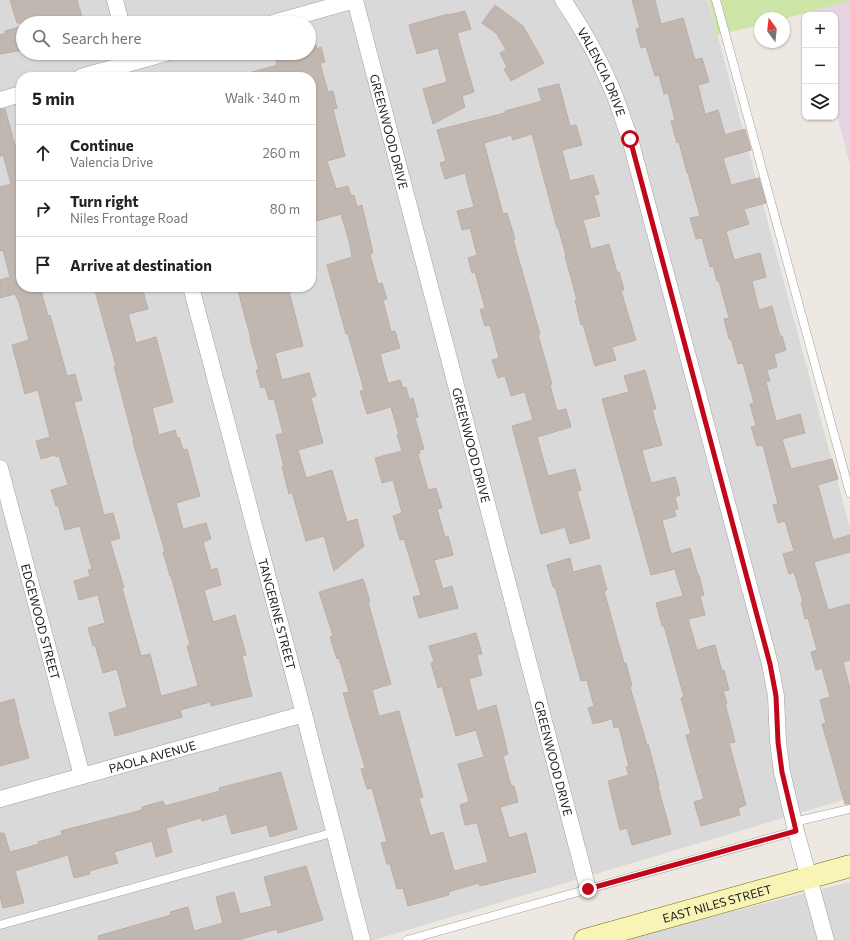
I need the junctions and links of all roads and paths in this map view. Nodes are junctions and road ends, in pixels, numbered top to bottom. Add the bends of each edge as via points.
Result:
1 (115, 0) edge
2 (355, 0) edge
3 (563, 0) edge
4 (716, 0) edge
5 (119, 16) edge
6 (298, 16) edge
7 (144, 60) edge
8 (132, 64) edge
9 (101, 72) edge
10 (16, 95) edge
11 (0, 100) edge
12 (192, 292) edge
13 (0, 468) edge
14 (850, 493) edge
15 (304, 714) junction
16 (82, 776) junction
17 (0, 799) edge
18 (850, 809) edge
19 (795, 827) junction
20 (334, 832) junction
21 (850, 866) edge
22 (809, 877) junction
23 (588, 889) junction
24 (0, 925) edge
25 (362, 940) edge
26 (407, 940) edge
27 (585, 940) edge
28 (826, 940) edge

1 - 5 street
2 - 6 street
2 - 23 street, GREENWOOD DRIVE
3 - 19 street, VALENCIA DRIVE via 594,51 613,90 630,139 770,664 776,696 782,772
4 - 14 lane
7 - 8 street
8 - 9 street
10 - 11 street
12 - 15 street, TANGERINE STREET
13 - 16 street, EDGEWOOD STREET
15 - 16 street, PAOLA AVENUE
15 - 20 street, TANGERINE STREET
16 - 17 street, PAOLA AVENUE
18 - 19 lane
19 - 22 street, VALENCIA DRIVE
19 - 23 lane
20 - 24 lane
20 - 25 street, TANGERINE STREET
21 - 22 main road, EAST NILES STREET
22 - 27 main road, EAST NILES STREET
22 - 28 street, VALENCIA DRIVE
23 - 26 lane

